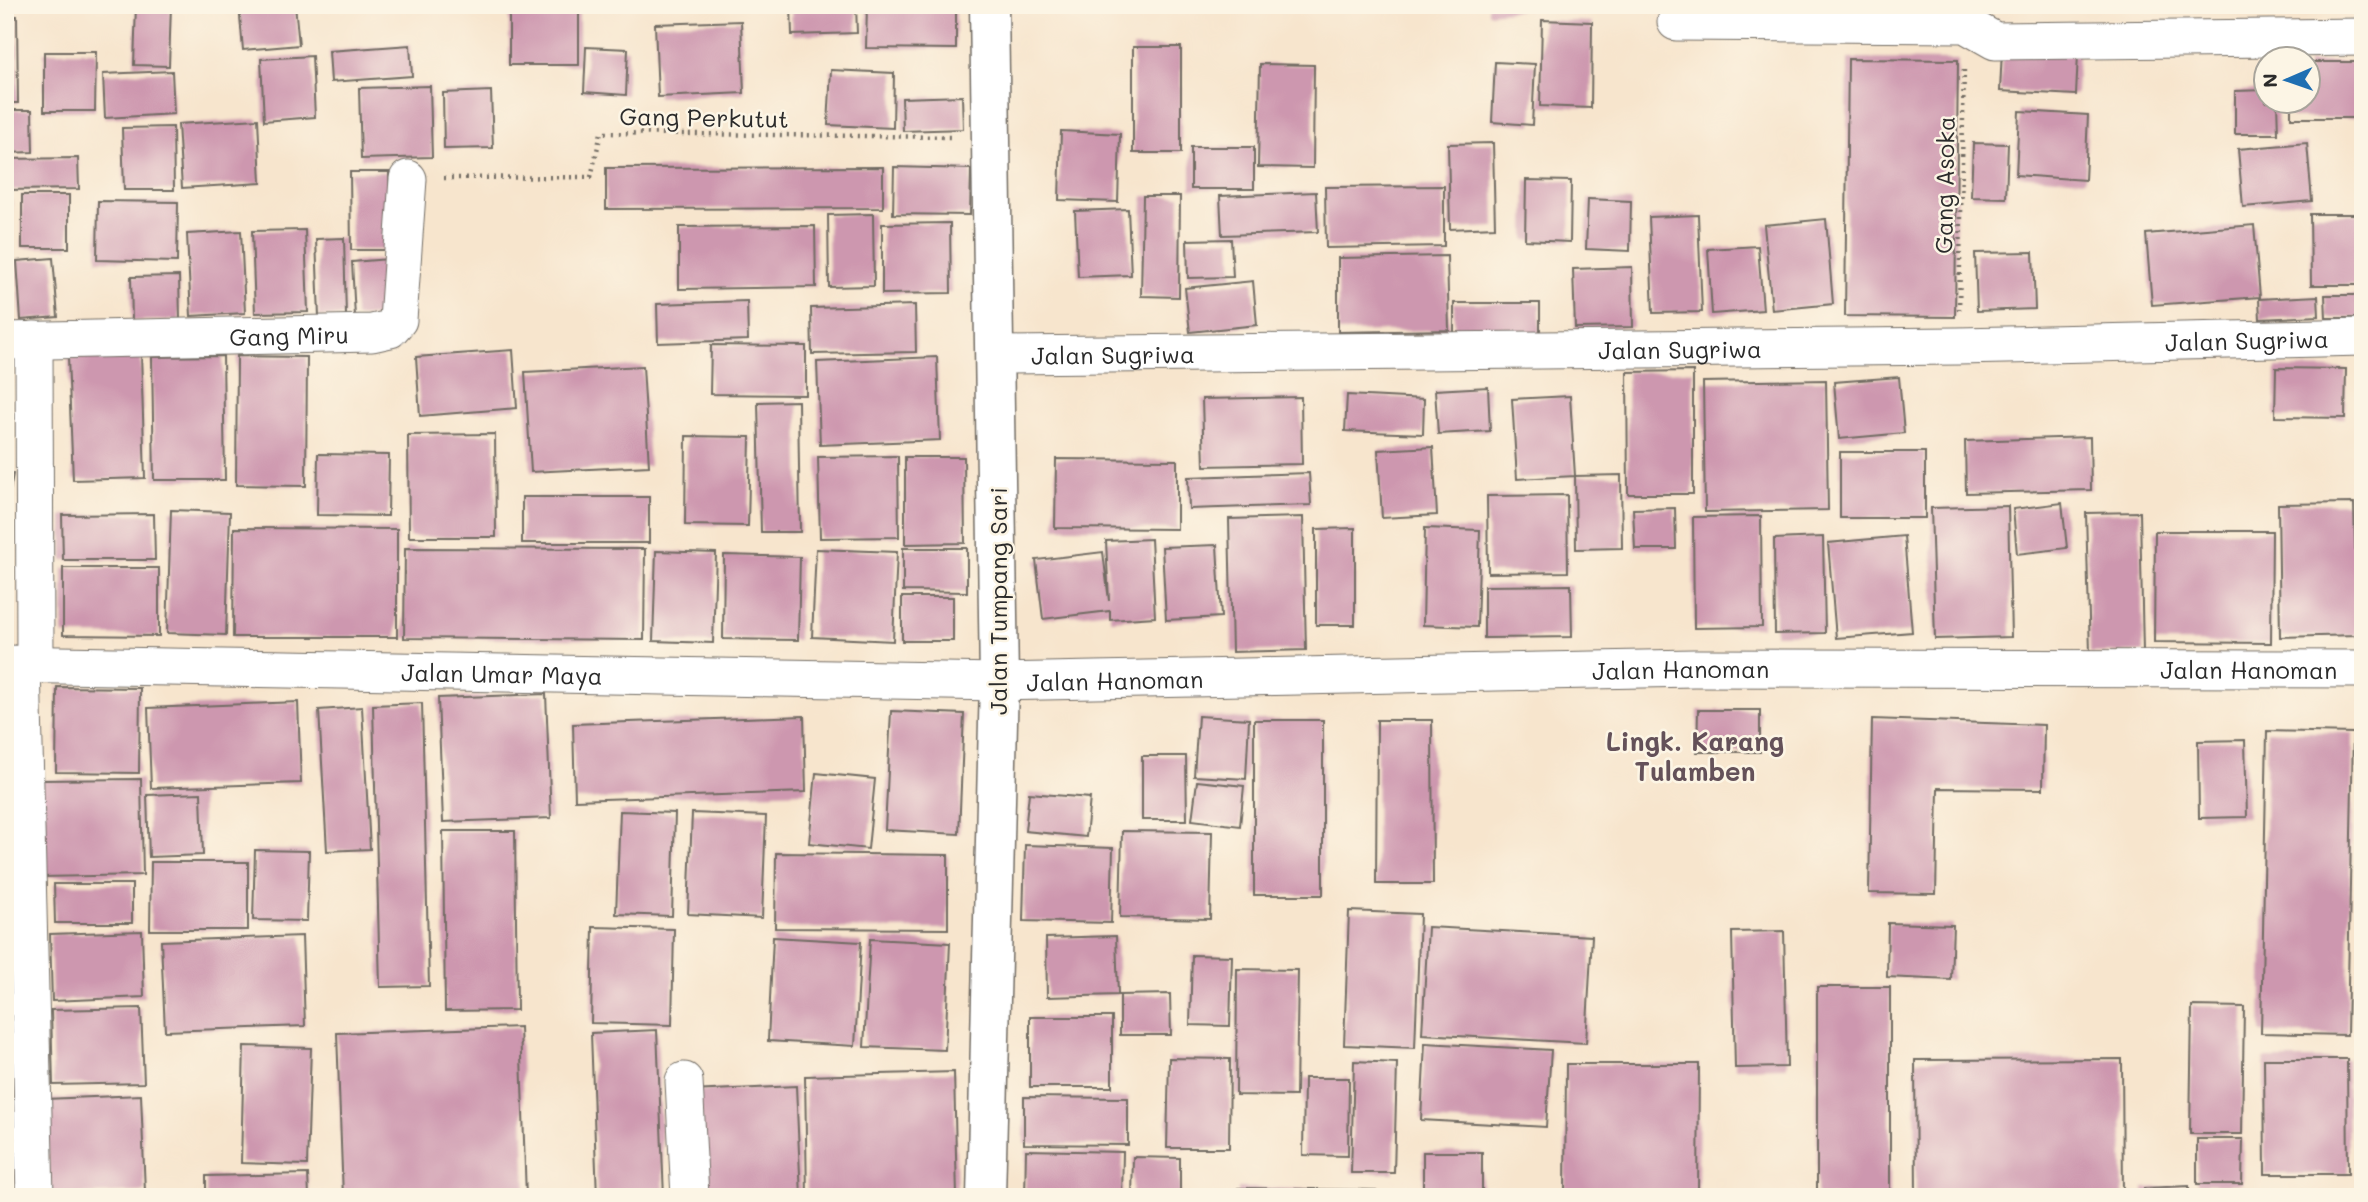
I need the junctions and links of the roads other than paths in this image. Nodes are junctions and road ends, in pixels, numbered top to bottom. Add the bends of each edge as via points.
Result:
1 (989, 5) edge
2 (1675, 22) dead end
3 (2363, 37) edge
4 (408, 179) road end
5 (2363, 337) edge
6 (20, 341) edge
7 (996, 355) junction
8 (21, 664) edge
9 (2363, 669) edge
10 (999, 682) junction
11 (684, 1081) dead end
12 (35, 1197) edge
13 (690, 1197) edge
14 (986, 1197) edge

1 - 7 main road, Jalan Tumpang Sari
2 - 3 street via 1965,24 1995,41
4 - 6 street, Gang Miru via 398,320 390,329
5 - 7 street, Jalan Sugriwa via 1958,346
6 - 8 street, Gang Miru
7 - 10 main road, Jalan Tumpang Sari
8 - 10 street, Jalan Umar Maya
8 - 12 street, Gang Miru
9 - 10 street, Jalan Hanoman via 1695,668
10 - 14 main road, Jalan Tumpang Sari
11 - 13 street

